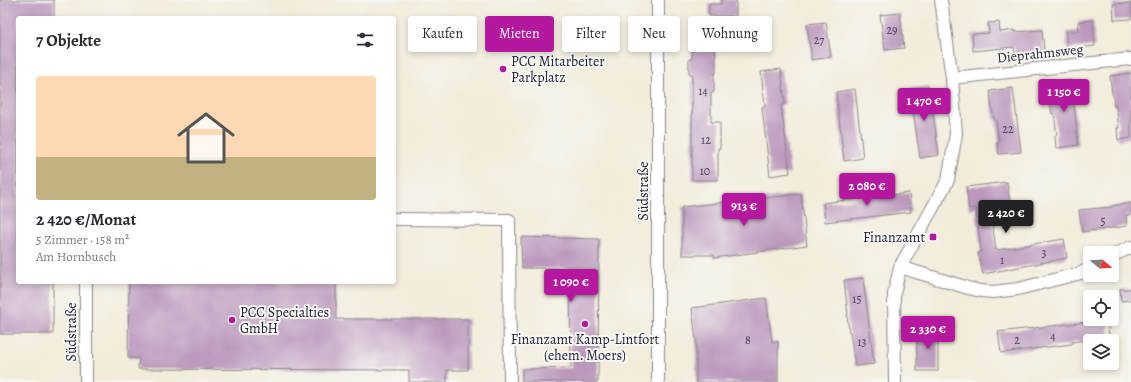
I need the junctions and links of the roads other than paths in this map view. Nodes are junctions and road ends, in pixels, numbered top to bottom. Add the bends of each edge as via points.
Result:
1 (658, 0) edge
2 (940, 0) edge
3 (1130, 59) edge
4 (952, 78) junction
5 (396, 219) edge
6 (1131, 246) edge
7 (1119, 252) edge
8 (900, 267) junction
9 (1083, 272) edge
10 (86, 284) edge
11 (86, 382) edge
12 (510, 382) edge
13 (658, 382) edge
14 (895, 382) edge

1 - 13 street, Südstraße
2 - 4 street
3 - 4 street, Dieprahmsweg
4 - 8 street via 956,134 948,180
5 - 12 street via 509,220
6 - 7 street
8 - 9 street via 968,288 993,292 1018,289
8 - 14 street via 894,294
10 - 11 street, Südstraße

